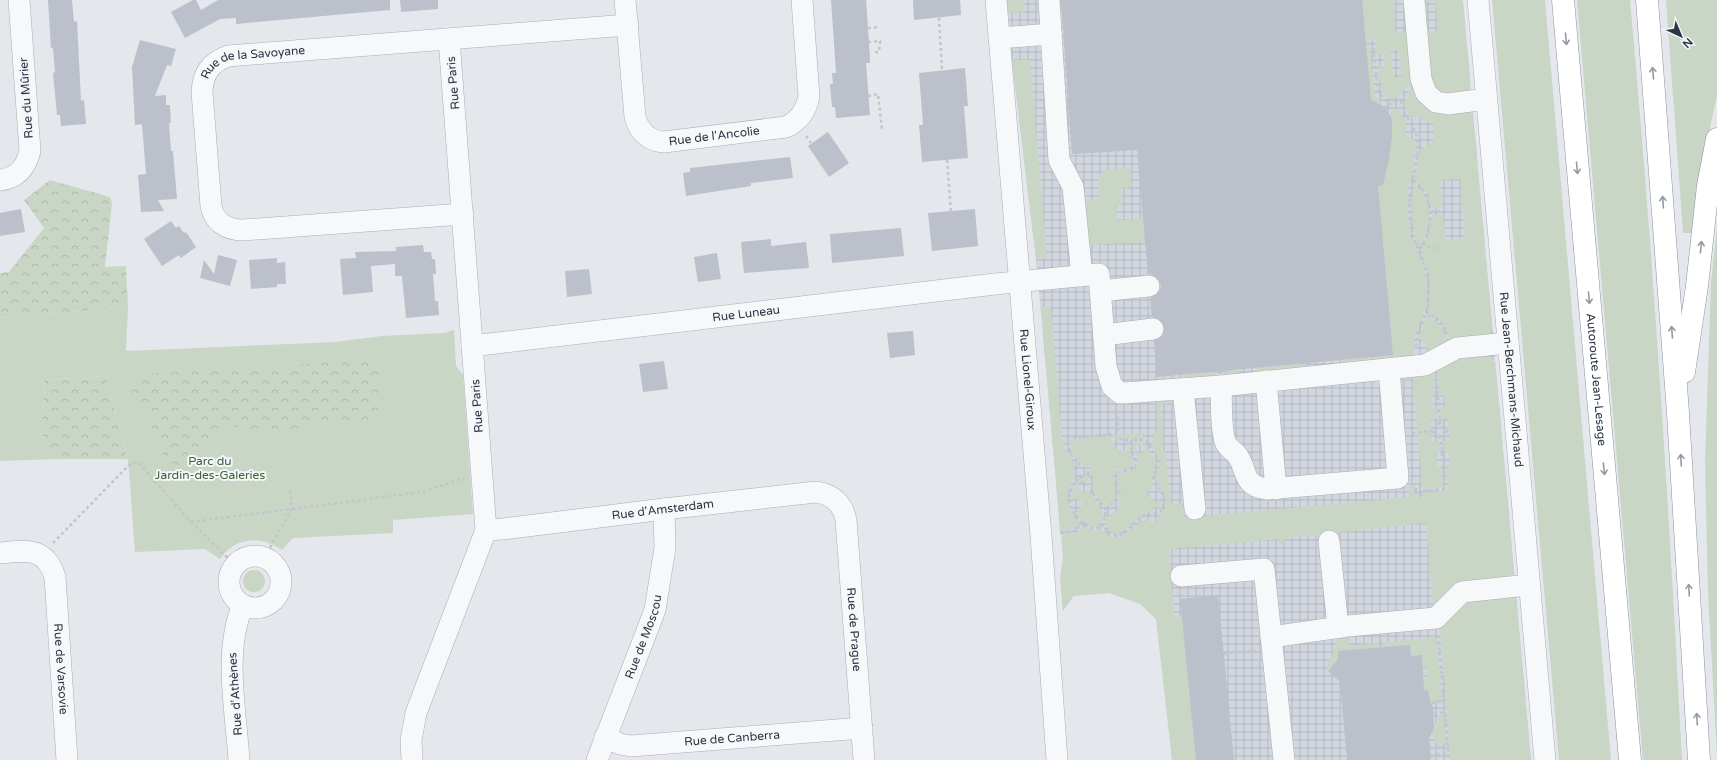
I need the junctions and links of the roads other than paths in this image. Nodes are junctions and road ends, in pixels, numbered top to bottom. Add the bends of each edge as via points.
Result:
1 (19, 0) edge
2 (625, 0) edge
3 (802, 0) edge
4 (996, 0) edge
5 (1048, 0) edge
6 (1414, 0) edge
7 (1478, 0) edge
8 (1563, 0) edge
9 (1647, 0) edge
10 (628, 25) junction
11 (1051, 34) junction
12 (999, 38) junction
13 (449, 39) junction
14 (1486, 99) junction
15 (1717, 139) edge
16 (0, 180) edge
17 (463, 214) junction
18 (1082, 276) junction
19 (1020, 281) junction
20 (1149, 286) dead end
21 (1100, 291) junction
22 (1153, 329) dead end
23 (1104, 335) junction
24 (1508, 343) junction
25 (472, 346) junction
26 (1389, 369) junction
27 (1266, 381) junction
28 (1221, 386) junction
29 (1183, 389) junction
30 (1678, 413) junction
31 (1276, 489) junction
32 (837, 501) joint
33 (664, 508) junction
34 (1195, 509) dead end
35 (486, 530) junction
36 (1329, 541) dead end
37 (0, 552) edge
38 (1181, 576) dead end
39 (1529, 585) junction
40 (243, 605) junction
41 (1338, 627) junction
42 (1272, 642) junction
43 (862, 728) junction
44 (605, 737) junction
45 (67, 760) edge
46 (240, 760) edge
47 (412, 760) edge
48 (597, 760) edge
49 (864, 760) edge
50 (1057, 760) edge
51 (1284, 760) edge
52 (1545, 760) edge
53 (1630, 760) edge
54 (1699, 760) edge

1 - 16 street, Rue du Mûrier via 30,151 21,171 15,176
2 - 10 street, Rue de l'Ancolie
3 - 10 street, Rue de l'Ancolie via 809,97 799,118 793,124 779,128 664,142 651,139 641,131 635,117
4 - 12 street, Rue Lionel-Giroux
5 - 11 street
6 - 14 street via 1421,79 1426,93 1436,102 1448,104
7 - 14 street, Rue Jean-Berchmans-Michaud
8 -> 53 highway, Autoroute Jean-Lesage
30 -> 9 highway
10 - 13 street, Rue de la Savoyane
11 - 12 street
11 - 18 street via 1059,160 1073,187
12 - 19 street, Rue Lionel-Giroux
13 - 17 street, Rue Paris
13 - 17 street, Rue de la Savoyane via 228,56 221,59 208,69 202,83 208,176 212,214 223,225 236,230
14 - 24 street, Rue Jean-Berchmans-Michaud
30 -> 15 highway via 1697,286 1708,186
17 - 25 street, Rue Paris
18 - 19 street, Rue Luneau
18 - 21 street, Rue Luneau via 1099,274
19 - 25 street, Rue Luneau
19 - 50 street, Rue Lionel-Giroux
20 - 21 street
21 - 23 street
22 - 23 street
23 - 29 street via 1108,377 1112,386 1120,393
24 - 26 street via 1457,348 1425,365
24 - 39 street, Rue Jean-Berchmans-Michaud
25 - 35 street, Rue Paris
26 - 27 street
26 - 31 street via 1398,478
27 - 28 street
27 - 31 street
28 - 29 street
28 - 31 street via 1227,445 1236,454 1244,472 1255,485
29 - 34 street
54 -> 30 highway
32 - 33 street, Rue d'Amsterdam via 816,492
32 - 43 street, Rue de Prague via 846,520
33 - 35 street, Rue d'Amsterdam
33 - 44 street, Rue de Moscou via 665,548 655,610
35 - 47 street, Rue Paris via 416,713 411,740
36 - 41 street
37 - 45 street, Rue de Varsovie via 33,552 47,561 55,577
38 - 42 street via 1264,569
39 - 41 street via 1462,592 1436,618
39 - 52 street, Rue Jean-Berchmans-Michaud
40 - 40 street via 229,587 231,572 241,560 250,557 264,558 279,572 279,590 268,604 251,608
40 - 46 street, Rue d'Athènes via 236,624 231,655
41 - 42 street
42 - 51 street
43 - 44 street, Rue de Canberra via 631,746
43 - 49 street, Rue de Prague
44 - 48 street, Rue de Moscou

